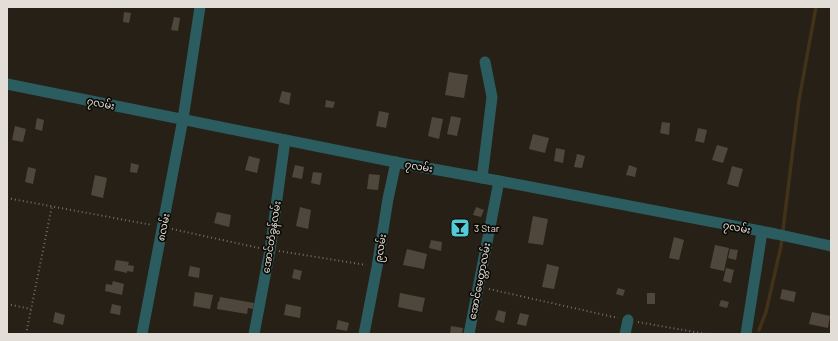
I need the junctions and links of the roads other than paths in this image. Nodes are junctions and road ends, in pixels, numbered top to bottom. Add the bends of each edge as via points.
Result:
1 (200, 7) edge
2 (485, 62) dead end
3 (7, 84) edge
4 (183, 119) junction
5 (285, 140) junction
6 (396, 162) junction
7 (482, 178) junction
8 (499, 181) junction
9 (762, 232) junction
10 (831, 246) edge
11 (628, 320) road end
12 (142, 334) edge
13 (254, 334) edge
14 (364, 334) edge
15 (469, 334) edge
16 (625, 334) edge
17 (746, 334) edge

1 - 4 street, ၈လမ်း
2 - 7 street via 492,97
3 - 4 street, ၇လမ်း
4 - 5 street, ၇လမ်း
4 - 12 street, ၈လမ်း
5 - 6 street, ၇လမ်း
5 - 13 street, အောင်တံခွန်လမ်း via 270,250
6 - 7 street, ၇လမ်း
6 - 14 street, ၉လမ်း
7 - 8 street, ၇လမ်း
8 - 9 street, ၇လမ်း
8 - 15 street, အောင်မေတ္တာလမ်း
9 - 10 street, ၇လမ်း
9 - 17 street
11 - 16 street

